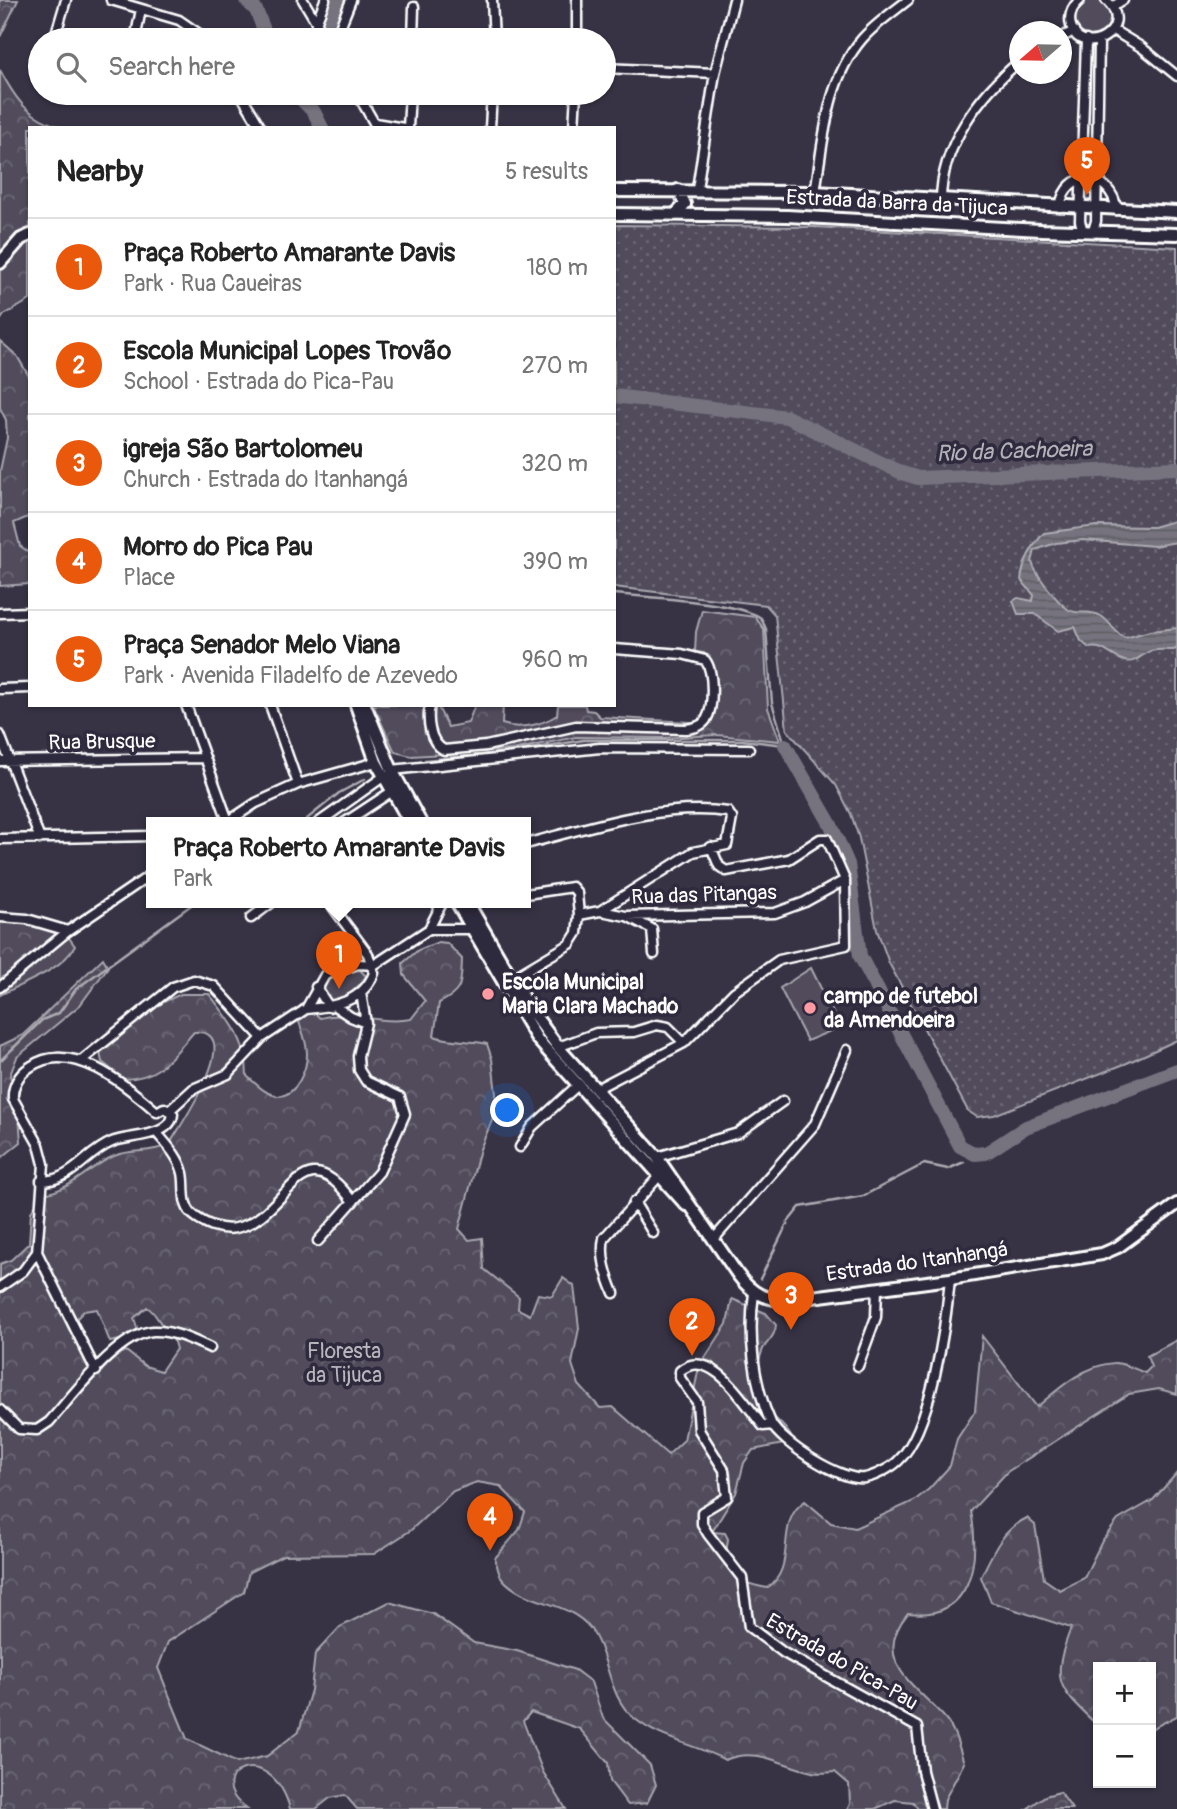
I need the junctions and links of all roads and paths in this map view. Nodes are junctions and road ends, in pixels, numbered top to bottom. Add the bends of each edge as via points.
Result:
1 (66, 0) edge
2 (111, 0) edge
3 (303, 0) edge
4 (325, 0) edge
5 (351, 0) edge
6 (492, 0) edge
7 (576, 0) edge
8 (908, 0) edge
9 (1123, 0) edge
10 (732, 1) edge
11 (1076, 1) edge
12 (1109, 4) edge
13 (414, 7) dead end
14 (141, 9) junction
15 (316, 23) junction
16 (58, 28) edge
17 (137, 28) edge
18 (193, 28) edge
19 (319, 28) edge
20 (340, 28) edge
21 (413, 28) edge
22 (493, 28) edge
23 (577, 28) edge
24 (1113, 30) junction
25 (1074, 31) joint
26 (1086, 40) junction
27 (1099, 41) junction
28 (616, 69) edge
29 (1009, 71) edge
30 (715, 73) junction
31 (1177, 76) edge
32 (247, 105) edge
33 (364, 105) edge
34 (409, 105) edge
35 (491, 105) edge
36 (575, 105) edge
37 (260, 126) edge
38 (376, 126) edge
39 (406, 126) edge
40 (490, 126) edge
41 (574, 126) edge
42 (1083, 179) junction
43 (1097, 180) junction
44 (698, 189) junction
45 (678, 190) junction
46 (616, 191) edge
47 (815, 192) junction
48 (941, 201) junction
49 (1060, 207) junction
50 (1082, 208) junction
51 (1096, 209) junction
52 (1116, 209) junction
53 (1177, 212) edge
54 (616, 214) edge
55 (675, 215) junction
56 (1088, 231) junction
57 (1177, 234) edge
58 (28, 236) edge
59 (0, 263) edge
60 (28, 612) edge
61 (0, 613) edge
62 (616, 649) edge
63 (28, 688) edge
64 (0, 689) edge
65 (187, 707) edge
66 (271, 707) edge
67 (357, 707) edge
68 (366, 707) edge
69 (429, 707) edge
70 (0, 735) edge
71 (749, 749) dead end
72 (204, 758) junction
73 (5, 760) edge
74 (376, 761) junction
75 (387, 774) junction
76 (298, 784) junction
77 (396, 789) junction
78 (347, 803) junction
79 (355, 816) joint
80 (225, 817) edge
81 (235, 817) edge
82 (326, 817) edge
83 (408, 817) edge
84 (417, 817) edge
85 (146, 836) edge
86 (0, 839) edge
87 (40, 839) junction
88 (531, 843) edge
89 (711, 848) junction
90 (146, 878) edge
91 (845, 880) junction
92 (531, 893) edge
93 (264, 908) edge
94 (334, 908) edge
95 (440, 908) edge
96 (460, 908) edge
97 (471, 908) edge
98 (600, 911) junction
99 (579, 915) junction
100 (626, 916) junction
101 (0, 917) edge
102 (251, 918) dead end
103 (429, 929) junction
104 (471, 929) junction
105 (68, 931) junction
106 (359, 944) junction
107 (654, 954) dead end
108 (374, 965) junction
109 (349, 967) junction
110 (511, 979) junction
111 (0, 987) edge
112 (316, 987) junction
113 (360, 993) junction
114 (333, 1007) junction
115 (306, 1009) junction
116 (366, 1023) junction
117 (262, 1038) junction
118 (684, 1043) junction
119 (558, 1047) junction
120 (847, 1050) dead end
121 (80, 1061) junction
122 (579, 1084) junction
123 (596, 1089) junction
124 (783, 1101) dead end
125 (170, 1110) junction
126 (157, 1112) junction
127 (164, 1126) junction
128 (157, 1133) junction
129 (520, 1147) dead end
130 (657, 1157) junction
131 (660, 1175) junction
132 (41, 1181) junction
133 (353, 1202) junction
134 (634, 1202) junction
135 (1177, 1204) edge
136 (691, 1209) junction
137 (653, 1233) dead end
138 (713, 1240) junction
139 (317, 1241) dead end
140 (37, 1252) junction
141 (950, 1279) junction
142 (1, 1286) edge
143 (877, 1288) junction
144 (614, 1293) dead end
145 (754, 1293) junction
146 (210, 1348) dead end
147 (858, 1366) dead end
148 (96, 1371) junction
149 (0, 1410) edge
150 (772, 1425) junction
151 (932, 1809) edge

1 - 16 street
2 - 14 street
3 - 15 street
4 - 15 street
5 - 20 street
6 - 22 street
7 - 23 street
8 - 47 street via 864,36 840,73 832,92
9 - 12 street
10 - 30 street
11 - 25 street via 1070,14
12 - 24 street via 1115,18
13 - 21 street
14 - 17 street
14 - 18 street
15 - 19 street
24 - 27 street
24 - 31 street
25 - 26 street
26 - 27 street
26 - 42 street
27 - 43 street
28 - 30 street
29 - 48 street via 988,90 966,122 951,151
30 - 44 street
32 - 37 street
33 - 38 street
34 - 39 street
35 - 40 street
36 - 41 street
42 - 43 street
42 - 49 street via 1067,189
42 - 50 street
43 - 51 street
43 - 52 street via 1109,188
44 - 45 main road
44 - 47 main road
45 - 46 main road
45 - 55 main road via 685,204
47 - 48 main road
48 - 49 main road
49 - 50 main road
50 - 51 main road
50 - 56 street
51 - 52 main road
51 - 56 street
52 - 53 main road
54 - 55 main road, Estrada da Barra da Tijuca
55 - 56 main road, Estrada da Barra da Tijuca
56 - 57 main road, Estrada da Barra da Tijuca
58 - 59 main road
60 - 61 street
62 - 69 street via 669,652 705,660 711,674 706,719 686,729 576,726 486,746 444,750 435,742
63 - 64 street
65 - 72 street
66 - 76 street
67 - 74 main road
68 - 75 main road
70 - 73 street
71 - 75 street via 600,747
72 - 73 street, Rua Brusque
72 - 80 street
73 - 87 street
74 - 75 main road
74 - 76 street
75 - 77 main road
75 - 78 street
76 - 81 street
77 - 79 street
77 - 83 main road
77 - 84 main road
78 - 79 street
78 - 82 street
85 - 87 street
86 - 87 street
88 - 89 street via 668,812 728,812 733,818 729,841
89 - 91 street via 726,871 789,859 824,838
89 - 98 street via 693,852
90 - 105 street
91 - 100 street, Rua das Pitangas via 775,913
91 - 118 street via 846,945 779,960 734,992
92 - 99 street via 572,887
93 - 102 street
94 - 106 street
95 - 103 street
96 - 104 main road
97 - 110 main road
98 - 99 street
98 - 100 street, Rua das Pitangas
99 - 110 street via 570,944
100 - 107 street via 652,929
101 - 105 street
103 - 104 street
103 - 108 street
104 - 122 main road via 537,1040
105 - 111 street
106 - 108 street
106 - 109 street
108 - 109 street
108 - 113 street via 372,979
109 - 112 street via 326,975
110 - 119 main road
112 - 114 street
112 - 115 street
113 - 114 street
113 - 116 street
114 - 115 street
114 - 116 street
115 - 117 street
116 - 133 street via 358,1056 362,1076 400,1097 405,1114 379,1172
117 - 121 street via 214,986 194,980 173,987
117 - 125 street via 228,1074 193,1089
118 - 119 street via 668,1027 657,1025 634,1032 596,1033
118 - 123 street
119 - 123 main road
120 - 138 street via 815,1124
121 - 126 street via 132,1090
121 - 132 street via 44,1058 26,1069 12,1091 39,1145 44,1164
122 - 129 street via 532,1127
122 - 131 main road
123 - 130 main road
124 - 130 street via 738,1133
125 - 126 street
125 - 127 street via 172,1120
126 - 127 street via 156,1119
127 - 128 street
128 - 132 street via 109,1143 64,1177
128 - 133 street via 183,1173 191,1213 225,1230 261,1218 291,1184 309,1172 337,1180
130 - 136 main road
131 - 134 street
131 - 136 main road
132 - 140 street
133 - 139 street
134 - 137 street
134 - 144 street via 608,1230 602,1247
135 - 141 main road, Estrada do Itanhangá via 1102,1254
136 - 138 main road
138 - 145 main road
140 - 142 street via 23,1271
140 - 148 street
141 - 143 main road, Estrada do Itanhangá
141 - 150 street via 938,1363 922,1415 899,1461 864,1478 850,1477 800,1451
143 - 145 main road, Estrada do Itanhangá via 789,1300
143 - 147 street via 876,1317
145 - 150 street via 751,1343
146 - 148 street via 185,1337 151,1331 128,1341
148 - 149 street via 49,1423 37,1430 19,1429
150 - 151 street, Estrada do Pica-Pau via 763,1426 715,1370 691,1365 680,1371 697,1402 699,1430 724,1469 727,1497 702,1512 702,1524 742,1578 749,1627 784,1653 918,1727

